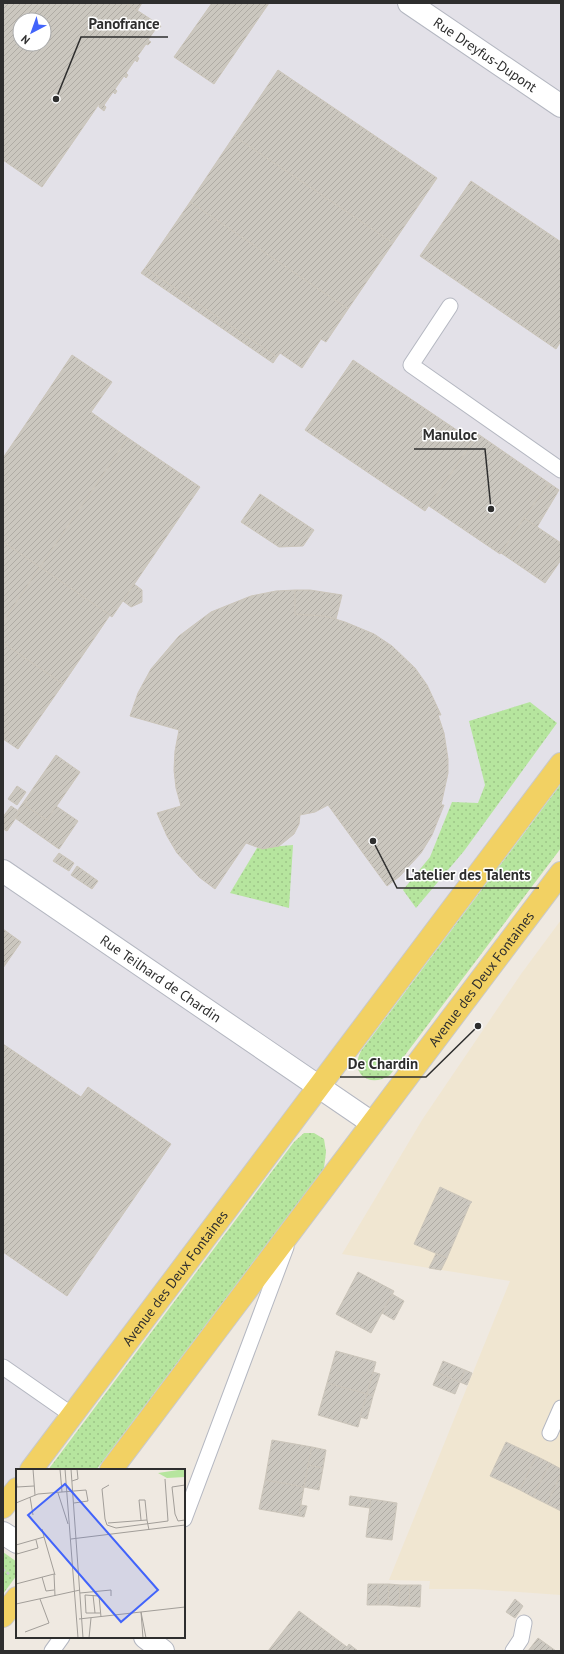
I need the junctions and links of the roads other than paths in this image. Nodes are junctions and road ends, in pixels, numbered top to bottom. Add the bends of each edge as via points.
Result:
1 (409, 3) edge
2 (561, 106) edge
3 (450, 306) dead end
4 (561, 470) edge
5 (561, 764) edge
6 (3, 871) edge
7 (561, 874) edge
8 (318, 1086) junction
9 (372, 1123) junction
10 (291, 1232) junction
11 (3, 1368) edge
12 (561, 1408) edge
13 (72, 1415) junction
14 (550, 1433) dead end
15 (32, 1469) edge
16 (112, 1469) edge
17 (16, 1490) edge
18 (3, 1507) edge
19 (185, 1516) edge
20 (3, 1533) edge
21 (16, 1541) edge
22 (16, 1599) edge
23 (3, 1616) edge
24 (524, 1623) dead end
25 (61, 1638) edge
26 (146, 1638) edge
27 (52, 1651) edge
28 (163, 1651) edge
29 (513, 1651) edge

1 - 2 street, Rue Dreyfus-Dupont
3 - 4 lane via 411,365
5 - 8 main road, Avenue des Deux Fontaines
6 - 8 street, Rue Teilhard de Chardin
7 - 9 main road, Avenue des Deux Fontaines
8 - 9 street
8 - 13 main road, Avenue des Deux Fontaines
9 - 10 main road, Avenue des Deux Fontaines
10 - 16 main road, Avenue des Deux Fontaines
10 - 19 lane
11 - 13 lane
12 - 14 lane
13 - 15 main road, Avenue des Deux Fontaines
17 - 18 main road
20 - 21 street
22 - 23 main road
24 - 29 lane via 521,1639
25 - 27 lane
26 - 28 street

